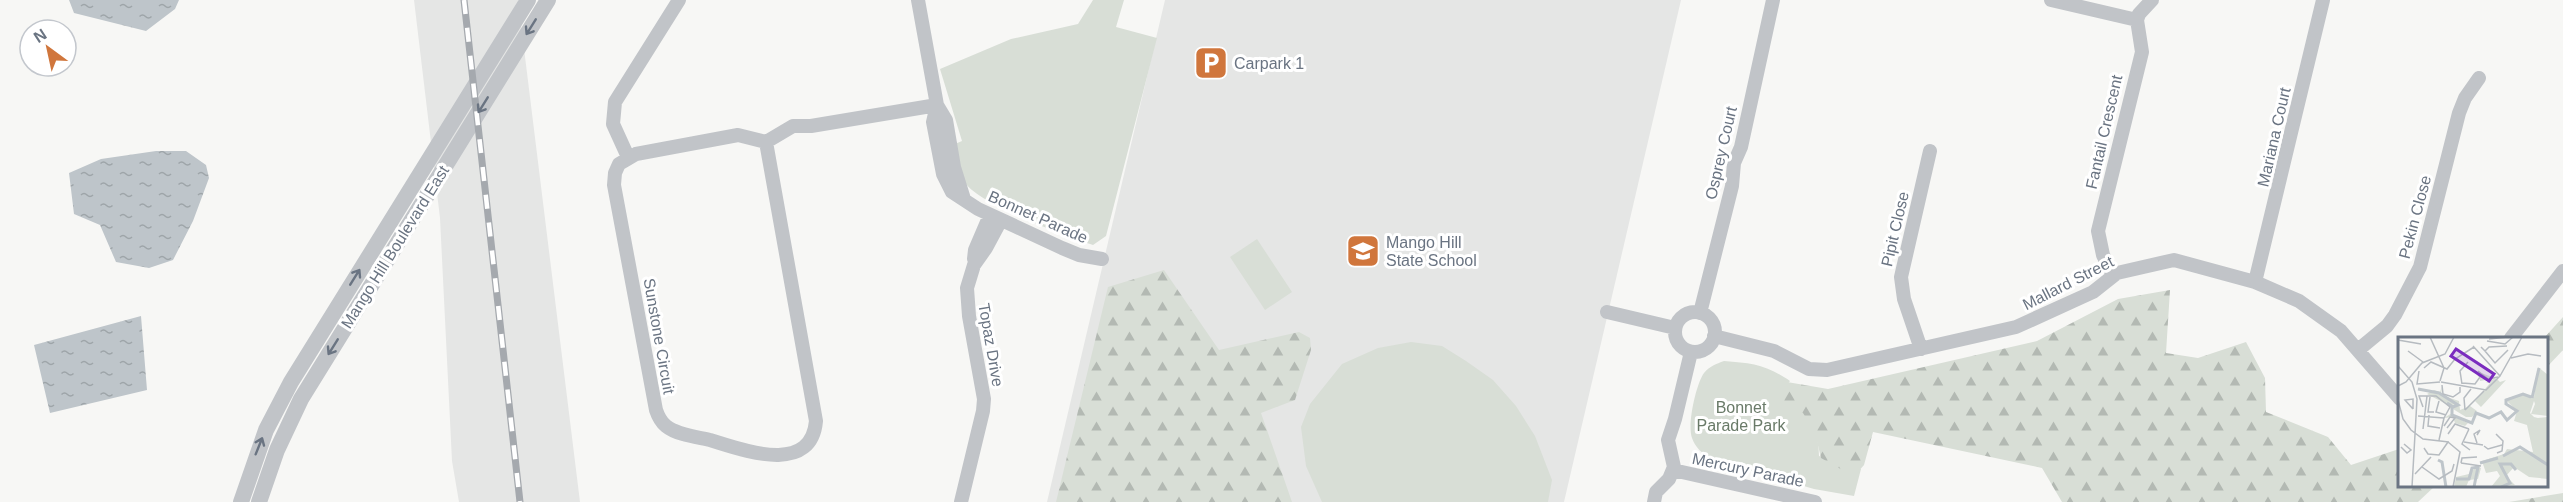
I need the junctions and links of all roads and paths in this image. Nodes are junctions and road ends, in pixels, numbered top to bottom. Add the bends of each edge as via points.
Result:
1 (528, 0) edge
2 (548, 0) edge
3 (679, 0) edge
4 (918, 0) edge
5 (1773, 0) edge
6 (2051, 0) edge
7 (2152, 0) edge
8 (2323, 0) edge
9 (2137, 20) junction
10 (2479, 78) dead end
11 (936, 105) junction
12 (766, 142) junction
13 (1930, 151) dead end
14 (628, 157) junction
15 (995, 218) junction
16 (1102, 259) dead end
17 (2563, 271) edge
18 (2113, 275) junction
19 (2256, 282) junction
20 (1607, 312) dead end
21 (1700, 313) junction
22 (1675, 328) junction
23 (1714, 336) junction
24 (2513, 337) edge
25 (1921, 349) junction
26 (2358, 350) junction
27 (1691, 352) junction
28 (2398, 397) edge
29 (1672, 470) junction
30 (241, 502) edge
31 (259, 502) edge
32 (961, 502) edge
33 (1654, 502) edge
34 (1815, 502) edge

30 -> 1 street, Mango Hill Boulevard East via 277,407
2 -> 31 street, Mango Hill Boulevard East via 292,415
3 - 14 street via 615,102 613,124
4 - 11 street, Bonnet Parade
5 - 21 street, Osprey Court
6 - 9 street
7 - 9 street
8 - 19 street, Mariana Court
9 - 18 street, Fantail Crescent via 2142,52 2098,231 2103,255
10 - 26 street, Pekin Close via 2459,113 2420,267 2387,326
11 - 12 street via 793,126
11 - 15 street, Bonnet Parade via 946,120 964,199
12 - 14 street via 738,135
12 - 14 street, Sunstone Circuit via 816,421 806,445 786,454 759,454 673,430 660,419 614,185 619,164
13 - 25 street, Pipit Close via 1901,277
15 - 16 street, Bonnet Parade via 1062,248
15 - 32 street, Topaz Drive via 986,248 969,276 967,298 984,399
17 - 24 street
18 - 19 street, Mallard Street via 2174,260
18 - 25 street, Mallard Street via 2093,292 2032,321
19 - 26 street, Mallard Street via 2283,292 2322,315
20 - 22 street
21 - 22 street via 1688,314
21 - 23 street via 1713,324
22 - 27 street via 1680,345
23 - 25 street, Mallard Street via 1774,351 1817,370
23 - 27 street via 1703,350
26 - 28 street, Mallard Street
27 - 29 street via 1668,436
29 - 33 street via 1656,492
29 - 34 street, Mercury Parade

